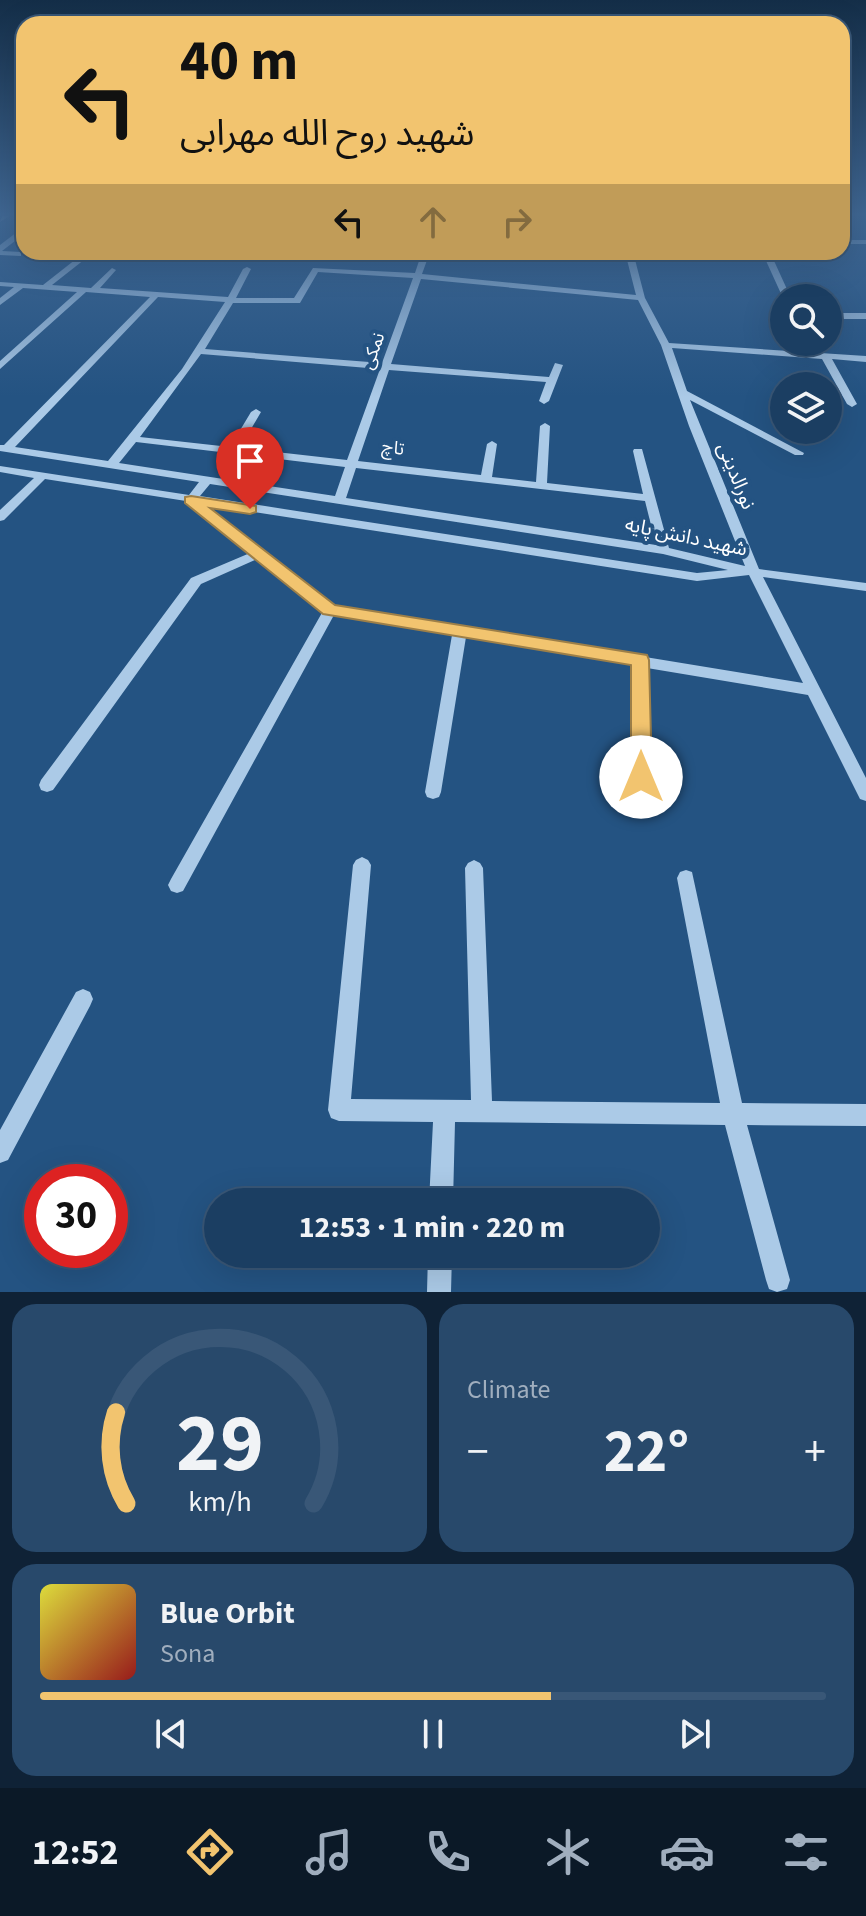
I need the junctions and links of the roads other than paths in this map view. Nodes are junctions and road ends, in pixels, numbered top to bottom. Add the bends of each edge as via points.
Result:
1 (59, 276) edge
2 (105, 276) edge
3 (243, 276) edge
4 (312, 276) edge
5 (417, 276) edge
6 (420, 276) edge
7 (517, 276) edge
8 (635, 276) edge
9 (576, 277) dead end
10 (0, 284) edge
11 (21, 286) junction
12 (516, 286) junction
13 (45, 287) junction
14 (89, 290) junction
15 (576, 292) junction
16 (156, 295) junction
17 (641, 298) junction
18 (232, 300) junction
19 (0, 302) edge
20 (842, 316) edge
21 (866, 316) edge
22 (666, 345) junction
23 (197, 351) junction
24 (770, 352) edge
25 (825, 356) joint
26 (866, 359) edge
27 (558, 365) dead end
28 (0, 366) edge
29 (385, 367) junction
30 (552, 380) junction
31 (682, 392) junction
32 (544, 401) dead end
33 (852, 404) dead end
34 (256, 412) dead end
35 (545, 426) dead end
36 (134, 439) junction
37 (492, 444) dead end
38 (3, 449) edge
39 (234, 449) junction
40 (638, 451) dead end
41 (799, 453) dead end
42 (350, 461) junction
43 (111, 465) junction
44 (0, 469) edge
45 (42, 476) junction
46 (486, 477) junction
47 (207, 480) junction
48 (541, 484) junction
49 (648, 498) junction
50 (191, 500) junction
51 (339, 500) junction
52 (0, 517) edge
53 (663, 550) junction
54 (260, 553) junction
55 (754, 572) junction
56 (866, 587) edge
57 (330, 610) junction
58 (460, 631) junction
59 (640, 660) junction
60 (813, 690) junction
61 (47, 785) dead end
62 (433, 792) dead end
63 (866, 794) edge
64 (641, 806) dead end
65 (362, 865) dead end
66 (474, 868) dead end
67 (686, 878) dead end
68 (177, 885) dead end
69 (83, 999) dead end
70 (444, 1110) junction
71 (482, 1111) junction
72 (733, 1113) junction
73 (866, 1115) edge
74 (0, 1152) edge
75 (441, 1188) edge
76 (440, 1268) edge
77 (778, 1280) dead end
78 (439, 1292) edge

1 - 13 street
2 - 14 street
3 - 18 street
4 - 18 street via 297,301
5 - 29 street, نمکی
6 - 12 street
7 - 12 street
8 - 17 street, نورالدینی
9 - 15 street
10 - 11 street
11 - 13 street
11 - 19 street
12 - 15 street
13 - 14 street
14 - 16 street
14 - 28 street
15 - 17 street
16 - 18 street
16 - 38 street
17 - 22 street, نورالدینی
18 - 23 street
20 - 21 street
22 - 24 street
22 - 31 street, نورالدینی
23 - 29 street
23 - 36 street
25 - 26 street
25 - 33 street
27 - 30 street
29 - 30 street
29 - 42 street, نمکی
30 - 32 street
31 - 41 street
31 - 55 street, نورالدینی
34 - 39 street
35 - 48 street
36 - 39 street, تاچ
36 - 43 street
37 - 46 street
38 - 43 street, شهید دانش پایه
39 - 42 street, تاچ
40 - 49 street
42 - 46 street, تاچ
42 - 51 street, نمکی
43 - 47 street, شهید دانش پایه
44 - 45 street, شهید دانش پایه
45 - 50 street, شهید دانش پایه
45 - 52 street
46 - 48 street, تاچ
47 - 50 street
47 - 51 street, شهید دانش پایه
48 - 49 street, تاچ
49 - 53 street
50 - 54 street
50 - 55 street, شهید دانش پایه via 697,577
51 - 53 street, شهید دانش پایه
53 - 55 street, شهید دانش پایه
54 - 57 street
54 - 61 street via 196,581
55 - 56 street
55 - 60 street, نورالدینی
57 - 58 street
57 - 68 street
58 - 59 street
58 - 62 street
59 - 60 street
59 - 64 street
60 - 63 street, نورالدینی
65 - 70 street via 339,1110
66 - 71 street
67 - 72 street
69 - 74 street
70 - 71 street
70 - 75 street
71 - 72 street
72 - 73 street
72 - 77 street
76 - 78 street

